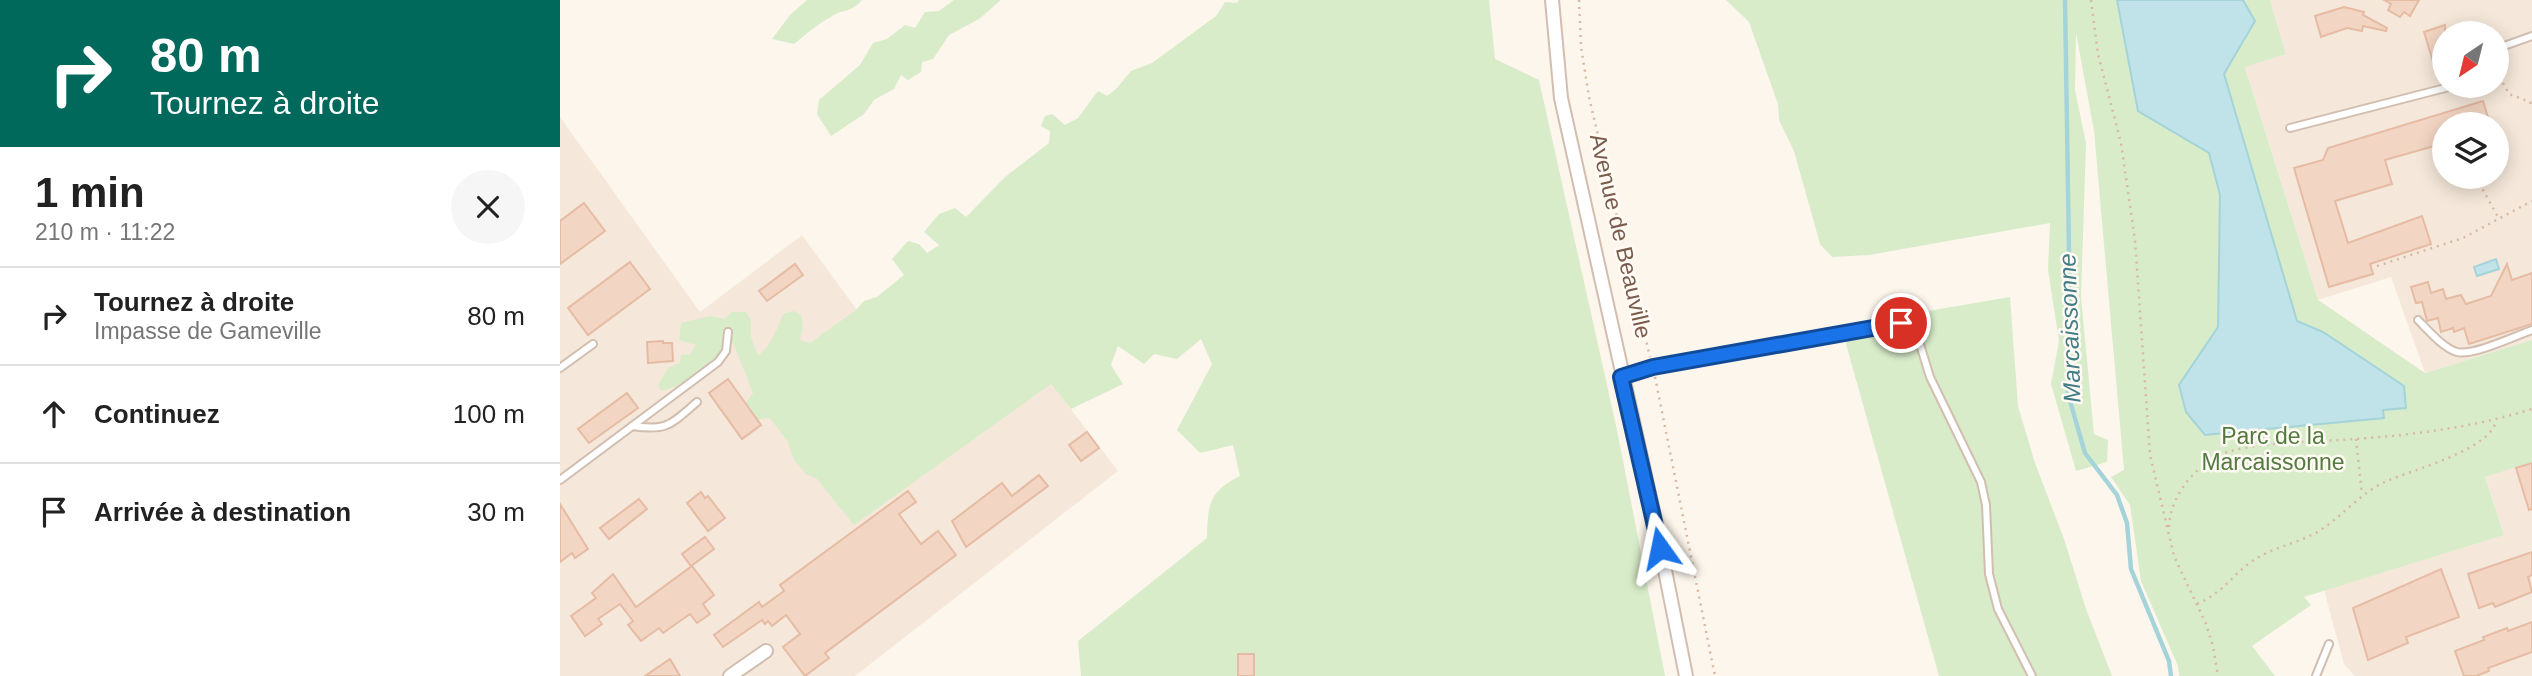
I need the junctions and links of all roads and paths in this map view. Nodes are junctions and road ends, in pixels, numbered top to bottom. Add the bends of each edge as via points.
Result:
1 (1552, 0) edge
2 (1579, 0) edge
3 (2091, 0) edge
4 (2532, 36) edge
5 (2510, 44) edge
6 (2432, 91) edge
7 (2510, 94) edge
8 (2532, 108) edge
9 (2290, 128) dead end
10 (2483, 189) edge
11 (2532, 201) edge
12 (2499, 219) junction
13 (2377, 266) dead end
14 (2418, 320) dead end
15 (2532, 330) edge
16 (728, 332) dead end
17 (593, 344) dead end
18 (1653, 367) junction
19 (560, 368) edge
20 (1621, 377) junction
21 (696, 402) dead end
22 (2532, 408) edge
23 (2496, 420) junction
24 (632, 426) junction
25 (2356, 439) junction
26 (560, 480) edge
27 (2362, 494) junction
28 (2169, 534) junction
29 (2197, 604) junction
30 (2329, 645) dead end
31 (766, 651) dead end
32 (730, 676) edge
33 (1686, 676) edge
34 (1715, 676) edge
35 (2032, 676) edge
36 (2218, 676) edge
37 (2316, 676) edge

1 - 20 street, Avenue de Beauville via 1561,99
2 - 18 path, Avenue de Beauville via 1589,97
3 - 28 path via 2098,54 2121,143 2135,240 2150,455
4 - 5 lane
6 - 9 lane
7 - 8 path via 2530,102
10 - 12 path
11 - 12 path
12 - 13 path via 2463,238
14 - 15 lane via 2457,352
16 - 24 lane via 726,351 718,362
17 - 19 lane
18 - 20 lane
18 - 34 path, Avenue de Beauville
18 - 35 lane via 1901,323 1914,325 1930,377 1981,482 1989,574 1998,609
20 - 33 street, Avenue de Beauville
21 - 24 lane via 667,426
22 - 23 path
23 - 25 path
23 - 27 path via 2493,430 2478,441
24 - 26 lane
25 - 27 path
25 - 28 path via 2244,448 2218,455 2193,474 2179,493 2170,513
27 - 29 path via 2316,533 2264,553 2219,593
28 - 29 path via 2174,556
29 - 36 path via 2210,636
30 - 37 lane
31 - 32 street

